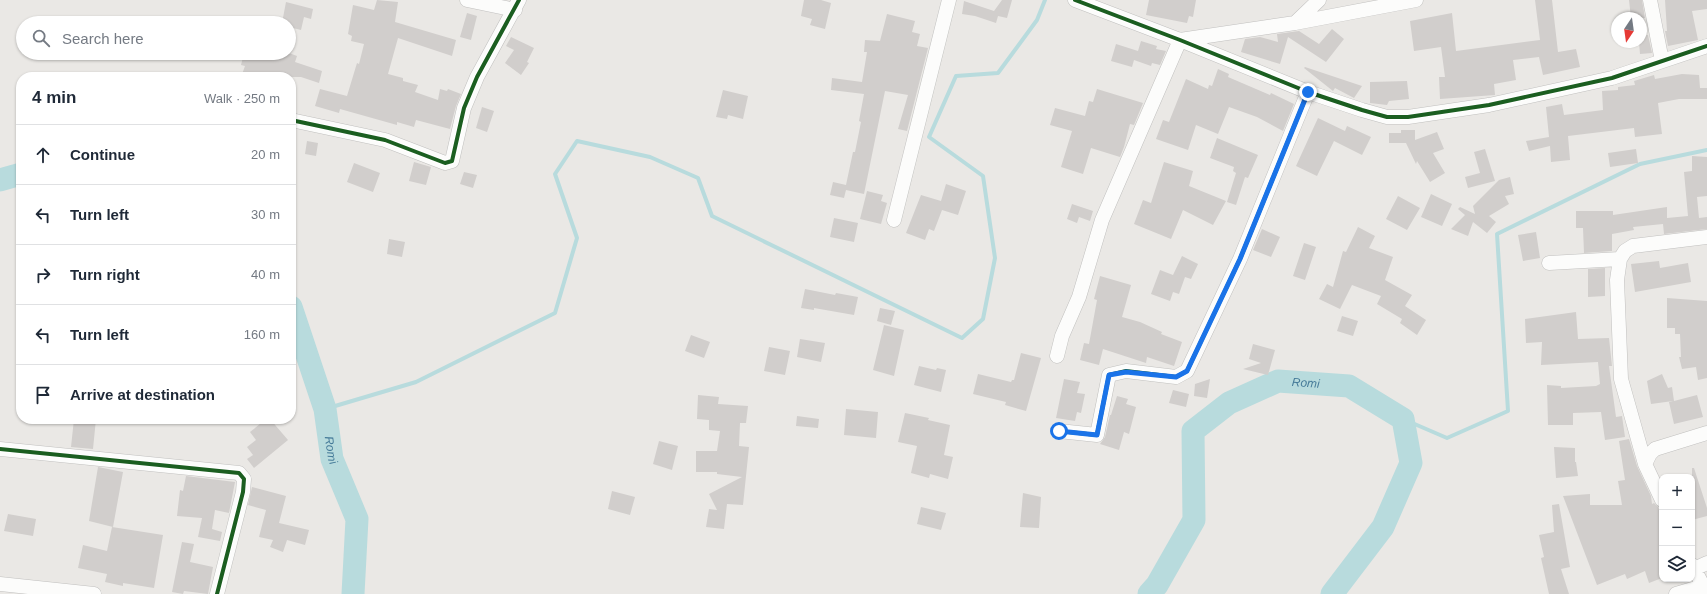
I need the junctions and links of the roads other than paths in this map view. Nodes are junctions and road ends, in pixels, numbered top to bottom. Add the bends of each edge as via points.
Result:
1 (467, 0) edge
2 (949, 0) edge
3 (1075, 0) edge
4 (1319, 0) edge
5 (1416, 0) edge
6 (1650, 0) edge
7 (517, 5) edge
8 (1295, 23) junction
9 (1180, 40) junction
10 (1707, 46) edge
11 (1662, 61) junction
12 (1308, 92) junction
13 (296, 121) edge
14 (894, 220) dead end
15 (1707, 237) edge
16 (1620, 259) junction
17 (1549, 263) dead end
18 (1057, 356) dead end
19 (1059, 431) dead end
20 (1707, 433) edge
21 (0, 449) edge
22 (1645, 464) junction
23 (1659, 494) edge
24 (1698, 566) edge
25 (0, 584) edge
26 (1705, 590) edge
27 (94, 594) edge
28 (217, 594) edge
29 (1676, 594) edge

1 - 7 street
2 - 14 street
3 - 9 street
4 - 8 street
5 - 8 street
6 - 11 street
7 - 13 street via 490,51 464,108 452,161 445,163 385,140
8 - 9 street
9 - 12 street
9 - 18 street via 1102,220 1079,297 1062,336
10 - 11 street
11 - 12 street via 1612,78 1489,105 1408,117 1374,114
12 - 19 street via 1240,259 1187,371 1176,377 1126,372 1109,375 1097,435
15 - 16 street via 1633,246 1625,251
16 - 17 street
16 - 22 street via 1618,280 1621,379
20 - 22 street via 1655,449
21 - 28 street via 239,473 244,478 244,492
22 - 23 street
24 - 26 street
25 - 27 street
26 - 29 street

